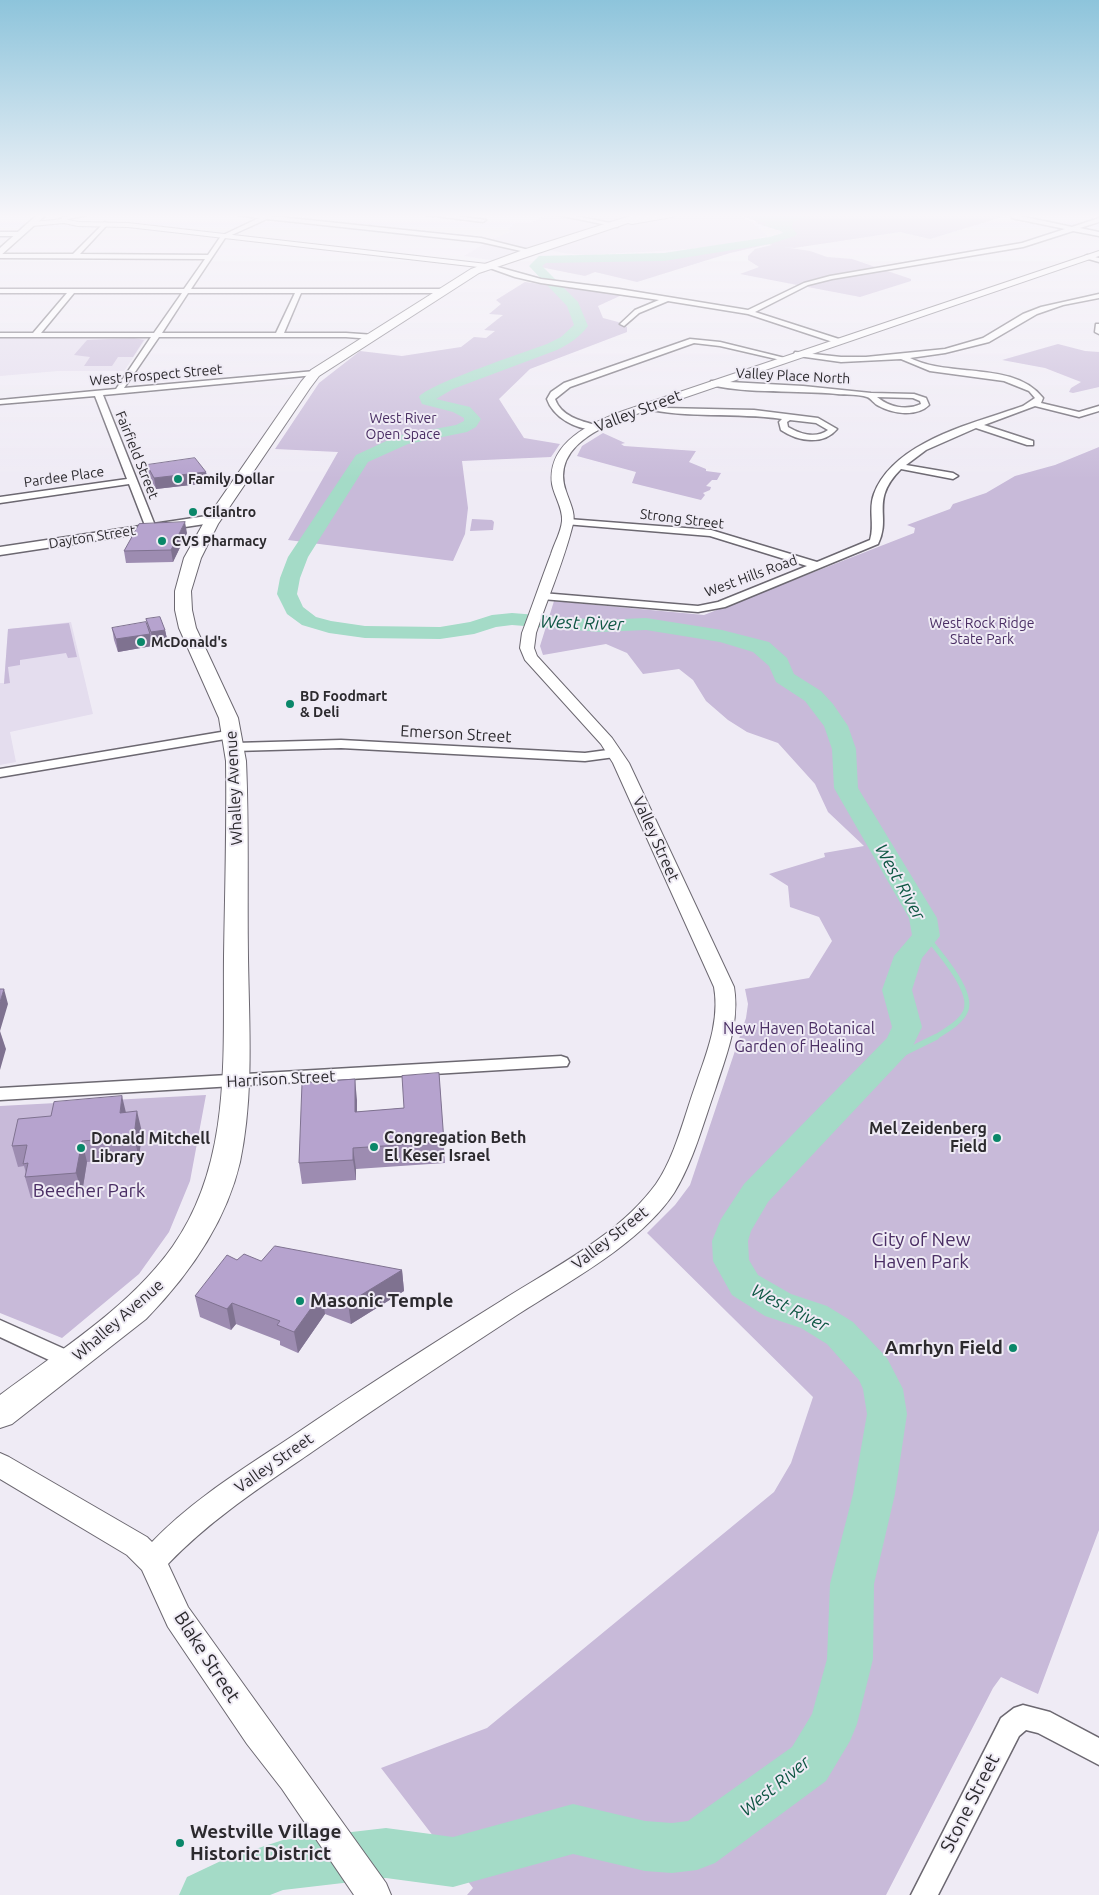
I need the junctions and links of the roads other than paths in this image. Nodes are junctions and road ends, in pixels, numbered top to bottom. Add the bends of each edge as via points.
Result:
1 (62, 302) edge
2 (178, 302) edge
3 (294, 302) edge
4 (427, 302) edge
5 (658, 302) edge
6 (688, 302) edge
7 (768, 302) edge
8 (953, 302) edge
9 (1066, 302) edge
10 (748, 312) junction
11 (624, 324) dead end
12 (1099, 326) edge
13 (1099, 332) edge
14 (0, 335) edge
15 (35, 335) junction
16 (156, 335) junction
17 (279, 335) junction
18 (372, 337) junction
19 (836, 341) junction
20 (798, 354) junction
21 (902, 357) junction
22 (785, 358) junction
23 (315, 374) junction
24 (714, 383) junction
25 (119, 390) junction
26 (98, 392) junction
27 (871, 395) junction
28 (0, 402) edge
29 (1036, 404) junction
30 (646, 406) junction
31 (1099, 408) edge
32 (788, 417) junction
33 (977, 426) junction
34 (593, 428) junction
35 (1030, 443) dead end
36 (899, 466) junction
37 (953, 476) dead end
38 (132, 481) junction
39 (0, 500) edge
40 (213, 518) junction
41 (568, 522) junction
42 (151, 528) junction
43 (0, 551) edge
44 (819, 566) junction
45 (542, 596) junction
46 (536, 611) joint
47 (234, 741) junction
48 (615, 753) junction
49 (0, 773) edge
50 (561, 1062) dead end
51 (235, 1082) junction
52 (0, 1094) edge
53 (0, 1328) edge
54 (71, 1361) junction
55 (0, 1414) edge
56 (0, 1465) edge
57 (152, 1561) junction
58 (1099, 1752) edge
59 (374, 1895) edge
60 (924, 1895) edge

1 - 15 street
2 - 16 street, Fairfield Street
3 - 17 street
4 - 18 main road, Whalley Avenue
5 - 11 street via 637,311
6 - 10 street
7 - 10 street
8 - 19 street, Valley Street
9 - 21 street via 1035,312 997,336 980,342
10 - 19 street
12 - 13 street
14 - 15 street
15 - 16 street
16 - 17 street
16 - 25 street, Fairfield Street
17 - 18 street
18 - 23 main road, Whalley Avenue
19 - 20 street, Valley Street
20 - 21 street via 844,358
20 - 22 street, Valley Street
21 - 29 street via 929,368 1020,383 1038,394
22 - 24 street, Valley Street
22 - 34 street via 693,341 567,385 554,394 552,406
23 - 25 street, West Prospect Street
23 - 40 main road, Whalley Avenue
24 - 27 street, Valley Place North
24 - 30 street, Valley Street
25 - 26 street, West Prospect Street
26 - 28 street, West Prospect Street
26 - 38 street, Fairfield Street
27 - 27 street, Valley Place North via 914,396 925,403 916,410 897,410 876,401
29 - 31 street via 1079,415
29 - 33 street
30 - 32 street via 663,410 754,412
30 - 34 street, Valley Street
32 - 32 street via 783,422 784,428 799,436 827,434 833,429 818,421
33 - 35 street
33 - 36 street via 932,444
34 - 41 street, Valley Street via 581,434 568,449 557,470
36 - 37 street
36 - 44 street, West Hills Road via 879,494 874,542
38 - 39 street, Pardee Place
38 - 42 street, Fairfield Street
40 - 42 main road, Dayton Street
40 - 47 main road, Whalley Avenue via 191,562 183,589 182,608 196,650 230,722
41 - 44 street, Strong Street via 711,534
41 - 45 street, Valley Street
42 - 43 main road, Dayton Street
44 - 45 street, West Hills Road via 708,608 683,609
45 - 46 street, Valley Street
46 - 48 street, Valley Street via 528,633 526,648 530,656
47 - 48 street, Emerson Street via 572,756
47 - 49 street, Emerson Street
47 - 51 main road, Whalley Avenue via 238,814
48 - 57 street, Valley Street via 726,995 726,1017 714,1061 680,1158 665,1188 640,1218 596,1253 300,1444 201,1515
50 - 51 street, Harrison Street
51 - 52 street, Harrison Street
51 - 54 main road, Whalley Avenue via 230,1138 219,1182 190,1245 156,1291
53 - 54 street
54 - 55 main road, Whalley Avenue
56 - 57 street, Blake Street via 137,1546
57 - 59 street, Blake Street via 178,1617
58 - 60 street, Stone Street via 1041,1721 1023,1716 1010,1727

